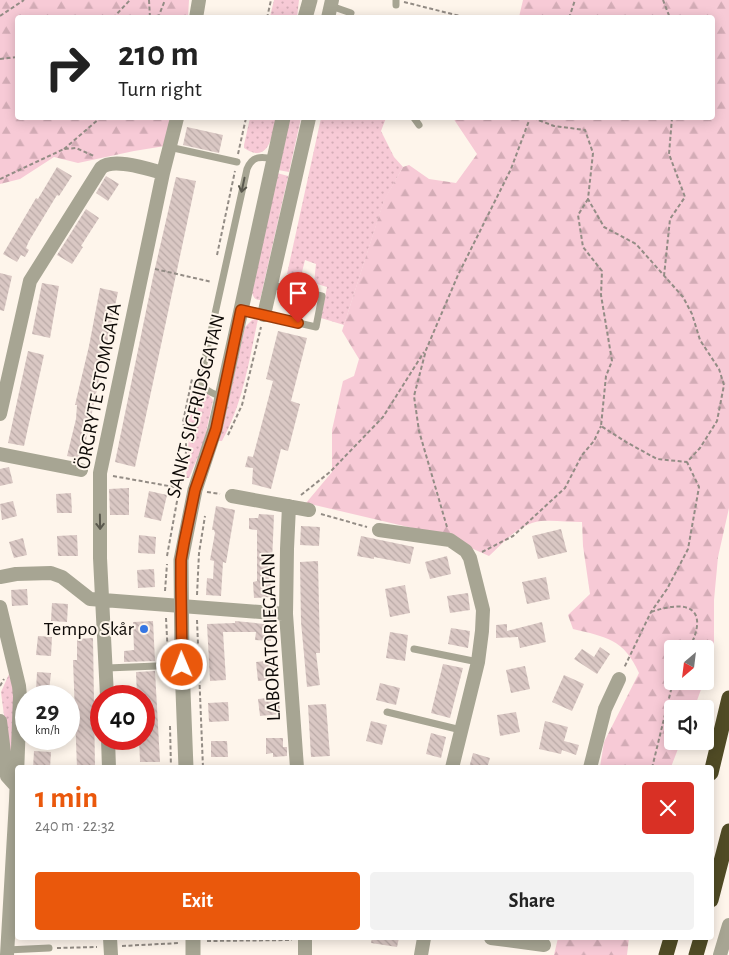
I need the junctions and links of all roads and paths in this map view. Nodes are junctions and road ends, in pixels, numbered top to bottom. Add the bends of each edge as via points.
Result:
1 (24, 0) edge
2 (130, 0) edge
3 (149, 0) edge
4 (164, 0) edge
5 (198, 0) edge
6 (271, 0) edge
7 (301, 0) edge
8 (310, 0) edge
9 (575, 0) edge
10 (663, 0) edge
11 (396, 2) edge
12 (330, 8) edge
13 (351, 13) dead end
14 (116, 15) edge
15 (150, 15) edge
16 (159, 15) edge
17 (196, 15) edge
18 (268, 15) edge
19 (303, 15) edge
20 (304, 15) edge
21 (454, 15) edge
22 (571, 15) edge
23 (669, 15) edge
24 (0, 16) edge
25 (15, 57) edge
26 (0, 59) edge
27 (98, 120) edge
28 (176, 120) edge
29 (282, 120) edge
30 (309, 120) edge
31 (415, 120) edge
32 (530, 120) edge
33 (537, 120) edge
34 (672, 120) edge
35 (419, 125) dead end
36 (169, 147) junction
37 (64, 149) junction
38 (96, 157) dead end
39 (273, 158) junction
40 (237, 162) dead end
41 (163, 173) junction
42 (0, 179) edge
43 (588, 199) junction
44 (143, 266) junction
45 (664, 276) junction
46 (212, 282) dead end
47 (271, 286) junction
48 (241, 310) junction
49 (264, 315) junction
50 (426, 350) junction
51 (222, 397) junction
52 (0, 414) edge
53 (601, 426) junction
54 (228, 435) dead end
55 (0, 454) edge
56 (687, 462) junction
57 (82, 470) dead end
58 (100, 473) junction
59 (195, 490) junction
60 (232, 496) joint
61 (289, 506) junction
62 (206, 510) dead end
63 (309, 510) joint
64 (379, 530) joint
65 (450, 540) junction
66 (470, 558) junction
67 (0, 577) edge
68 (103, 600) junction
69 (181, 606) junction
70 (0, 607) edge
71 (197, 607) junction
72 (651, 612) junction
73 (286, 614) junction
74 (694, 640) edge
75 (414, 649) dead end
76 (478, 662) junction
77 (182, 665) junction
78 (107, 668) junction
79 (619, 679) joint
80 (108, 685) edge
81 (671, 690) edge
82 (729, 698) edge
83 (387, 712) dead end
84 (0, 721) edge
85 (461, 730) junction
86 (108, 750) edge
87 (17, 765) edge
88 (109, 765) edge
89 (186, 765) edge
90 (203, 765) edge
91 (297, 765) edge
92 (453, 765) edge
93 (591, 765) edge
94 (653, 765) edge
95 (713, 765) edge
96 (15, 785) edge
97 (15, 804) edge
98 (729, 830) edge
99 (714, 888) edge
100 (729, 925) edge
101 (286, 940) edge
102 (305, 940) edge
103 (424, 940) edge
104 (504, 940) edge
105 (670, 940) edge
106 (700, 940) edge
107 (193, 945) edge
108 (110, 946) edge
109 (544, 946) edge
110 (49, 948) joint
111 (7, 952) edge
112 (305, 955) edge
113 (421, 955) edge
114 (666, 955) edge
115 (696, 955) edge
116 (720, 955) edge

1 - 24 path
2 - 14 path
3 - 15 path
4 - 16 path
5 - 17 street
6 - 18 path
7 - 19 street
8 - 20 street
9 - 22 path
10 - 23 path
11 - 21 path
12 - 13 lane
25 - 26 path
27 - 37 path
28 - 36 street, ÖRGRYTE STOMGATA
29 - 39 street, SANKT SIGFRIDSGATAN
30 - 47 street
31 - 35 lane
32 - 50 path via 511,169
33 - 43 path via 585,130 593,154
34 - 45 path via 670,154 685,198 670,219
36 - 40 lane
36 - 41 street, ÖRGRYTE STOMGATA
37 - 38 path via 76,148
37 - 42 path
39 - 48 street, SANKT SIGFRIDSGATAN
39 -> 51 lane via 258,157 249,163 203,367 201,383 204,388
41 - 44 street, ÖRGRYTE STOMGATA
41 - 52 street via 130,165 105,164 91,182 30,281
43 - 45 path via 604,227 636,244
43 - 53 path via 578,215 583,247 602,271 601,295 612,361 606,376
44 - 46 path
44 - 58 street, ÖRGRYTE STOMGATA
45 - 56 path via 683,297 700,340 724,385 717,421
47 - 49 street
47 - 49 lane via 322,296 316,327
48 - 49 lane
48 - 51 street, SANKT SIGFRIDSGATAN
49 - 54 path via 242,405
50 - 61 path via 382,417 330,472
50 - 65 path via 414,396 419,431
51 - 59 street, SANKT SIGFRIDSGATAN via 216,429
53 - 56 path via 656,459
53 - 66 path via 565,488 513,536
55 - 57 street
56 - 72 path via 699,487 688,549 668,589
58 - 59 path
58 -> 68 street, ÖRGRYTE STOMGATA
59 - 60 path
59 - 69 street, SANKT SIGFRIDSGATAN via 181,560
60 - 61 street
61 - 63 street
61 - 73 street, LABORATORIEGATAN
62 - 71 path via 198,553
63 - 64 path
64 - 65 street
65 - 66 street via 466,551
66 - 76 street via 483,610
67 - 68 street via 51,573 62,577 90,599
68 - 69 street
68 - 78 street, ÖRGRYTE STOMGATA
69 - 71 street
69 - 77 street, SANKT SIGFRIDSGATAN
70 - 87 street via 19,686
71 - 73 street
71 - 90 path
72 - 74 path via 682,606 693,611 698,622
72 - 79 path
73 - 91 street, LABORATORIEGATAN
75 - 76 lane
76 - 85 street
77 - 78 lane
77 - 89 street, SANKT SIGFRIDSGATAN
78 - 80 street, ÖRGRYTE STOMGATA
79 - 93 street via 605,709
81 - 94 path
82 - 95 highway
83 - 85 lane
84 - 96 street via 7,776
85 - 92 street
86 - 88 street
97 - 111 street
98 - 99 highway
100 - 116 street
101 - 107 path
102 - 112 street
103 - 113 street
104 - 109 street
105 - 114 highway
106 - 115 highway
107 - 108 path
108 - 110 path
110 - 111 lane

